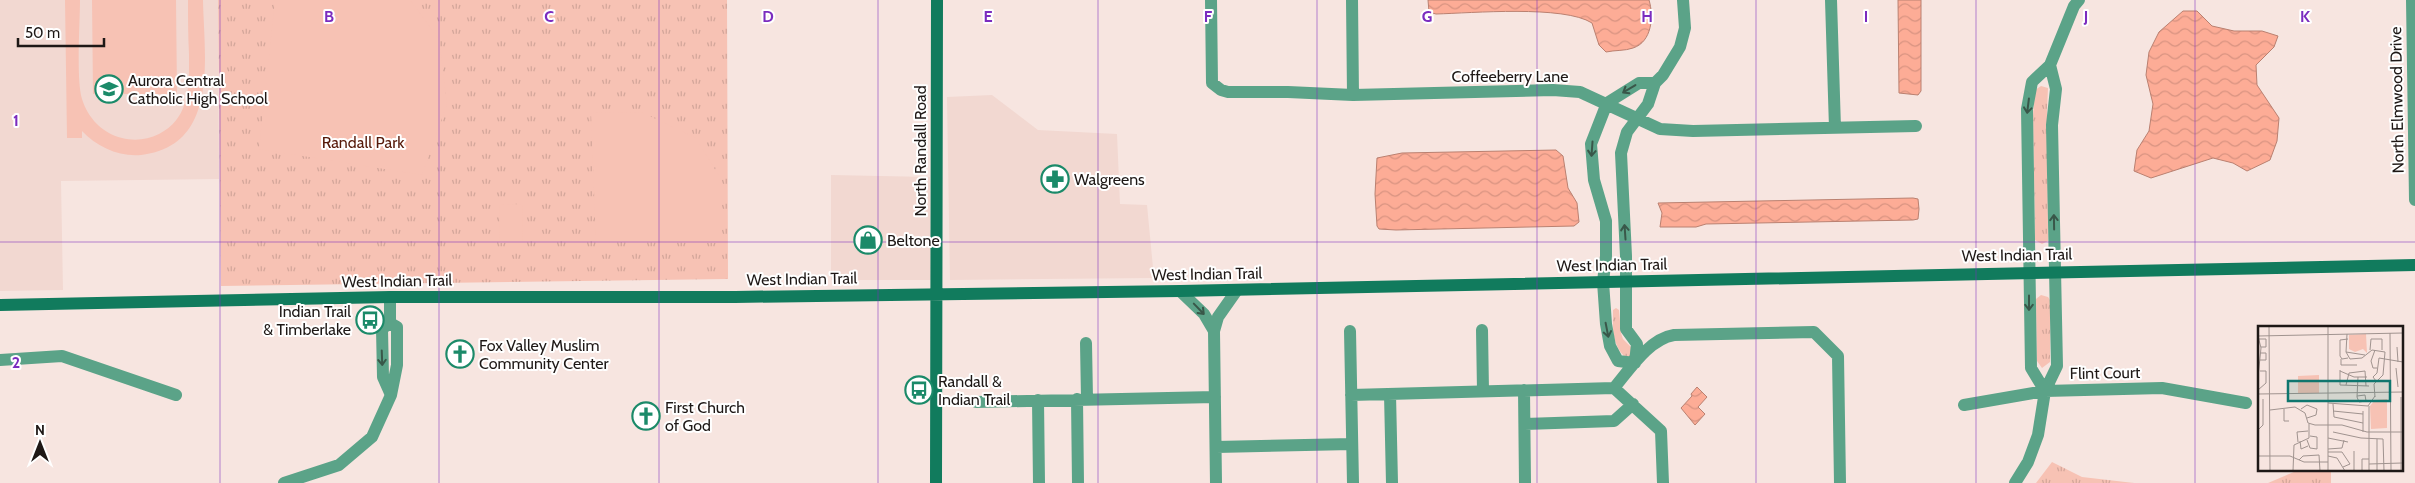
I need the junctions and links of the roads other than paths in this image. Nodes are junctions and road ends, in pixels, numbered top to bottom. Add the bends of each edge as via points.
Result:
1 (937, 0) edge
2 (1211, 0) edge
3 (1352, 0) edge
4 (1683, 0) edge
5 (1831, 0) edge
6 (2412, 0) edge
7 (2072, 2) edge
8 (2050, 65) junction
9 (1654, 82) junction
10 (1353, 94) junction
11 (1607, 103) junction
12 (1639, 119) junction
13 (1916, 126) dead end
14 (1834, 128) junction
15 (2415, 171) edge
16 (2415, 200) edge
17 (2415, 265) edge
18 (2029, 271) junction
19 (2055, 271) junction
20 (1626, 281) junction
21 (1604, 282) junction
22 (1237, 290) junction
23 (1180, 291) junction
24 (936, 294) junction
25 (390, 297) junction
26 (0, 305) edge
27 (1482, 330) dead end
28 (1214, 331) junction
29 (1350, 331) dead end
30 (1086, 343) dead end
31 (0, 360) edge
32 (1635, 362) junction
33 (1614, 388) junction
34 (1524, 390) junction
35 (1482, 391) junction
36 (2045, 391) junction
37 (1351, 394) junction
38 (1390, 394) junction
39 (176, 395) dead end
40 (1215, 397) junction
41 (1082, 399) junction
42 (1038, 400) junction
43 (976, 402) dead end
44 (2246, 402) dead end
45 (1633, 404) junction
46 (1964, 405) dead end
47 (1525, 424) junction
48 (1352, 444) junction
49 (1216, 447) junction
50 (284, 483) edge
51 (936, 483) edge
52 (1039, 483) edge
53 (1078, 483) edge
54 (1216, 483) edge
55 (1353, 483) edge
56 (1392, 483) edge
57 (1526, 483) edge
58 (1663, 483) edge
59 (1840, 483) edge
60 (2015, 483) edge

1 - 24 main road, North Randall Road
2 - 10 street, Coffeeberry Lane via 1212,83 1221,90
3 - 10 street
4 - 9 street via 1685,28 1680,47 1663,76
5 - 14 street
6 - 15 street, North Elmwood Drive
7 - 8 street
8 -> 18 street via 2032,82 2027,109
19 -> 8 street via 2052,125 2056,89
9 -> 11 street via 1639,83
9 - 12 street via 1648,104
10 - 11 street, Coffeeberry Lane via 1553,90 1580,92
11 - 12 street, Coffeeberry Lane
11 -> 21 street via 1591,144 1594,180 1606,221
12 - 14 street, Coffeeberry Lane via 1660,129 1693,131
20 -> 12 street via 1620,164 1627,132
13 - 14 street, Coffeeberry Lane
15 - 16 street, North Elmwood Drive
17 - 19 main road, West Indian Trail
18 - 19 main road, West Indian Trail
18 - 20 main road, West Indian Trail
18 -> 36 street via 2031,368
19 - 36 street via 2057,366
20 - 21 main road, West Indian Trail
20 - 32 street via 1626,329 1637,344
21 - 22 main road, West Indian Trail
21 -> 32 street via 1610,346 1618,361
22 - 23 main road, West Indian Trail
22 - 28 street via 1218,317
23 - 24 main road, West Indian Trail
23 -> 28 street via 1204,314
24 - 25 main road, West Indian Trail
24 - 51 main road, North Randall Road
25 - 26 main road, West Indian Trail
25 - 50 street via 390,323 397,327 397,365 391,395 372,437 339,465
27 - 35 street
28 - 40 street
29 - 37 street
30 - 41 street
31 - 39 street via 62,356
32 - 33 street
32 - 59 street via 1662,336 1814,332 1838,356
33 - 34 street
33 - 45 street
34 - 35 street
34 - 47 street
35 - 38 street
36 - 44 street, Flint Court via 2162,388
36 - 46 street, Flint Court
36 - 60 street via 2038,434 2028,462
37 - 38 street
37 - 48 street
38 - 56 street
40 - 41 street
40 - 49 street
41 - 42 street
41 - 53 street
42 - 43 street
42 - 52 street
45 - 47 street via 1614,421
45 - 58 street via 1660,431
47 - 57 street
48 - 49 street
48 - 55 street
49 - 54 street

